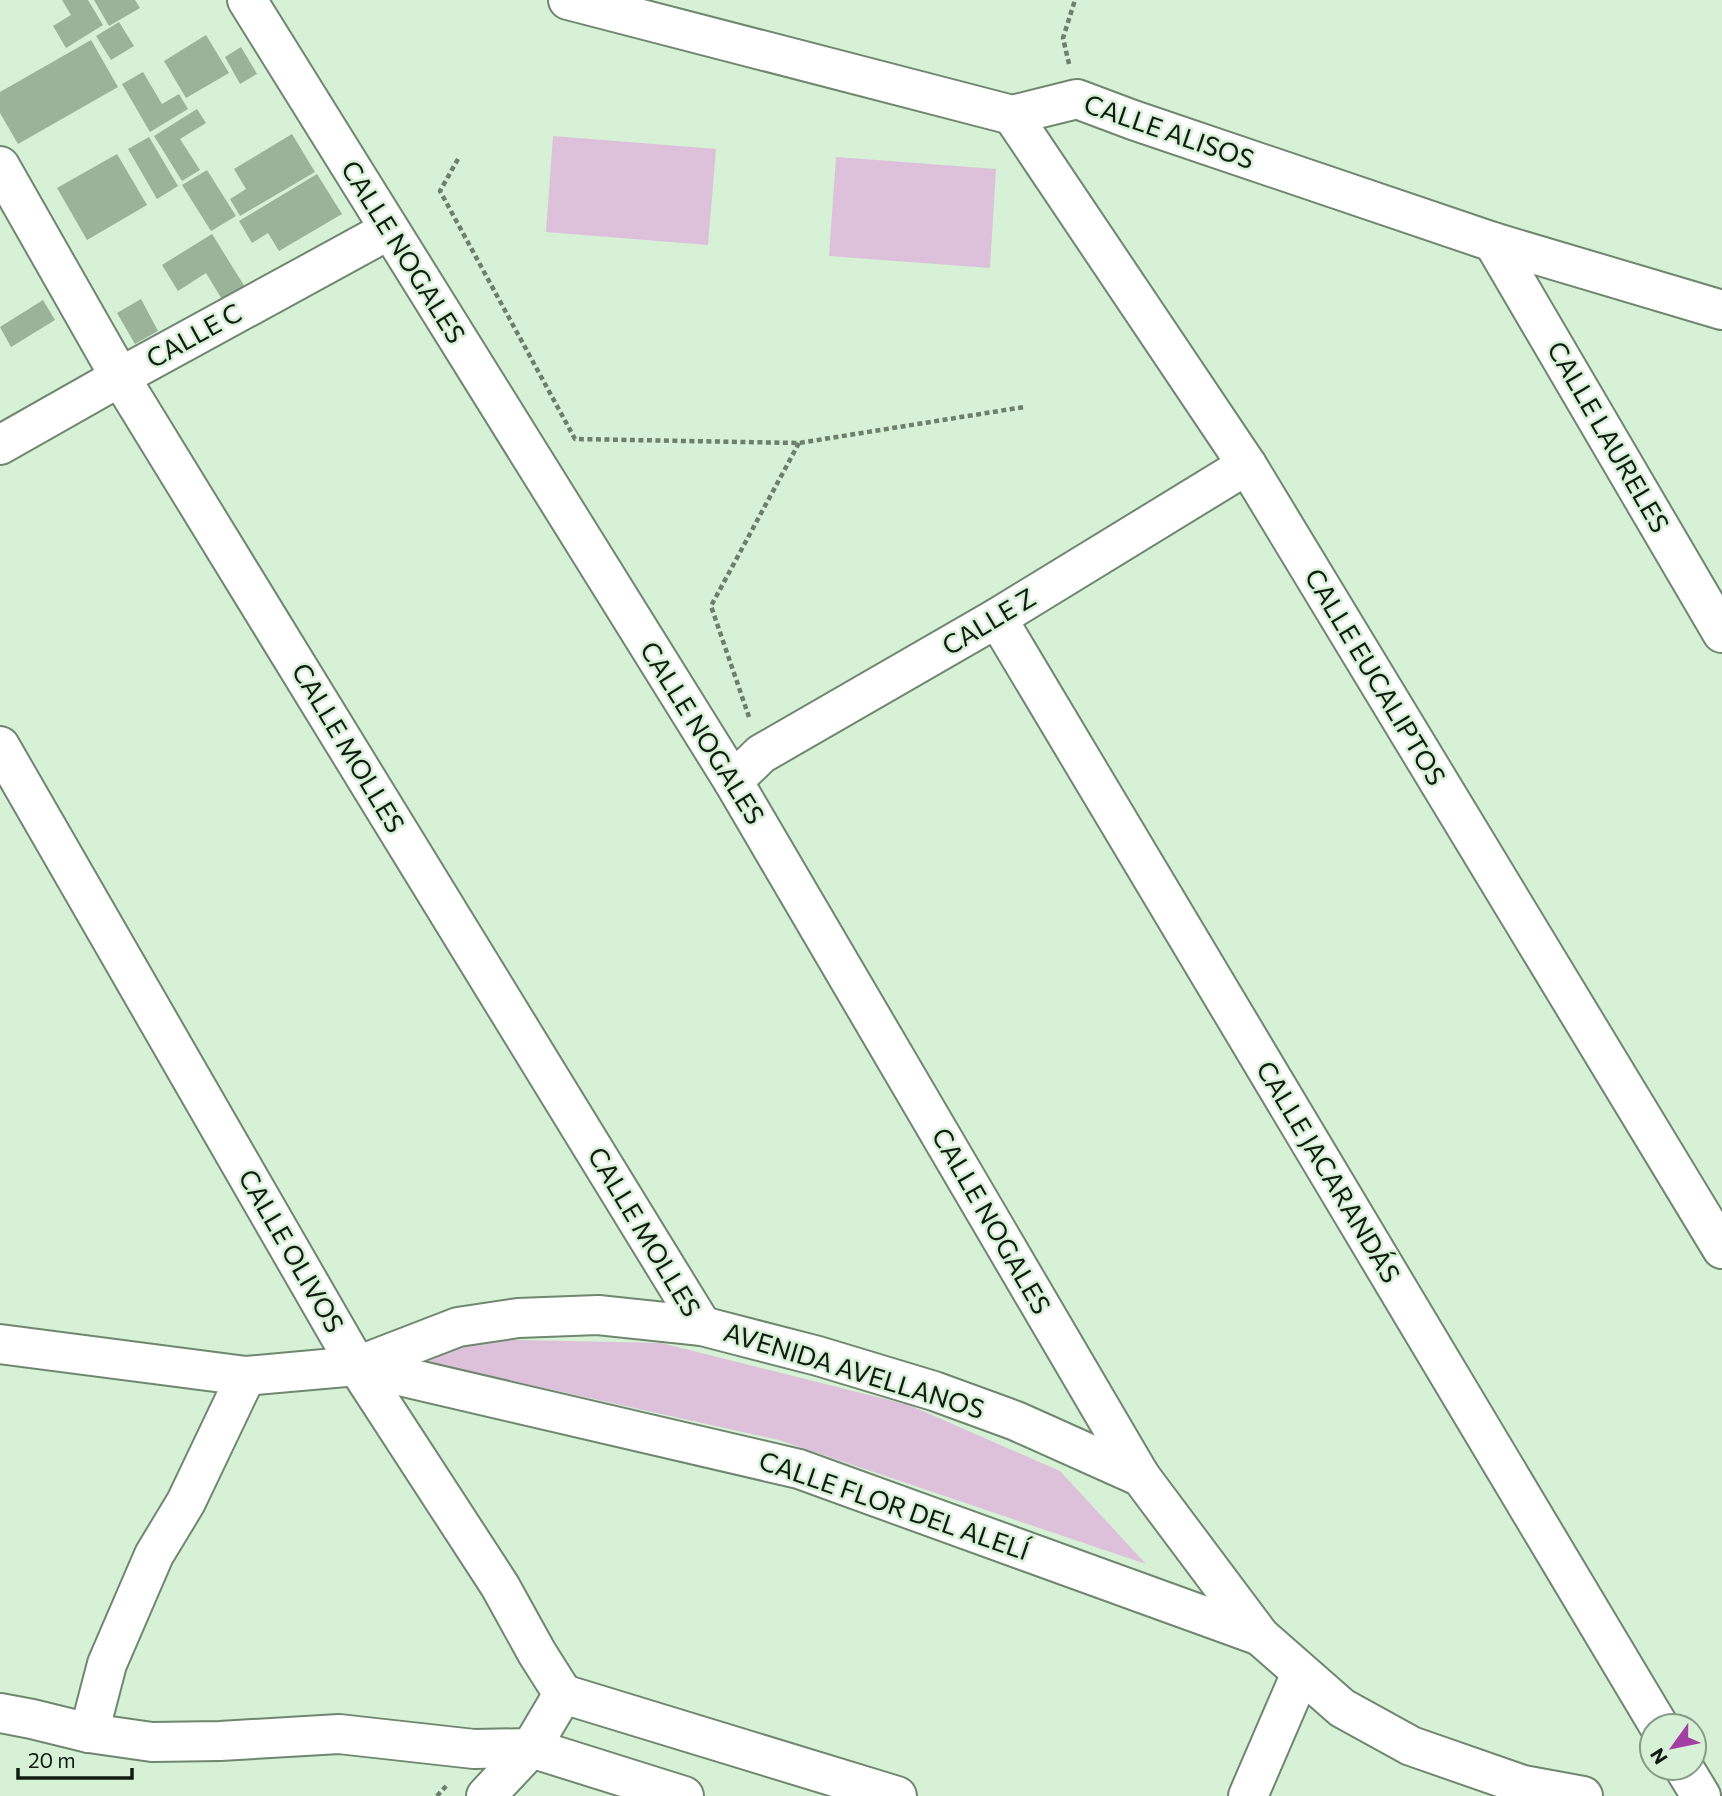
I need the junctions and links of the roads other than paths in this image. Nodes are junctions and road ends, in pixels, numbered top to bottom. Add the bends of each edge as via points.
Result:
1 (247, 0) edge
2 (568, 0) edge
3 (1012, 116) junction
4 (0, 166) edge
5 (389, 230) junction
6 (1493, 242) junction
7 (1722, 310) edge
8 (120, 377) junction
9 (0, 446) edge
10 (1247, 465) junction
11 (997, 618) junction
12 (1722, 633) edge
13 (0, 746) edge
14 (733, 781) junction
15 (1722, 1249) edge
16 (702, 1326) junction
17 (0, 1344) edge
18 (357, 1366) junction
19 (246, 1376) junction
20 (1141, 1477) junction
21 (1260, 1636) junction
22 (1301, 1673) junction
23 (563, 1694) junction
24 (1651, 1712) edge
25 (0, 1713) edge
26 (89, 1733) junction
27 (531, 1748) junction
28 (486, 1796) edge
29 (684, 1796) edge
30 (897, 1796) edge
31 (1248, 1796) edge
32 (1583, 1796) edge

1 - 5 street, CALLE NOGALES
2 - 3 street, CALLE ALISOS
3 - 6 street, CALLE ALISOS via 1077,99
3 - 10 street, CALLE EUCALIPTOS
4 - 8 street, CALLE MOLLES
5 - 8 street, CALLE C
5 - 14 street, CALLE NOGALES
6 - 7 street, CALLE ALISOS
6 - 12 street, CALLE LAURELES
8 - 9 street, CALLE C
8 - 16 street, CALLE MOLLES
10 - 11 street, CALLE Z
10 - 15 street, CALLE EUCALIPTOS
11 - 14 street, CALLE Z via 761,754
11 - 24 street, CALLE JACARANDÁS
13 - 18 street, CALLE OLIVOS
14 - 20 street, CALLE NOGALES
16 - 18 street, AVENIDA AVELLANOS via 598,1315 518,1318 458,1326
16 - 20 street, AVENIDA AVELLANOS via 934,1391 1016,1421
17 - 19 street, AVENIDA AVELLANOS
18 - 19 street, AVENIDA AVELLANOS
18 - 21 street, CALLE FLOR DEL ALELÍ via 799,1469
18 - 23 street, CALLE OLIVOS via 500,1586
19 - 26 street via 187,1502 154,1555 107,1664
20 - 21 street, AVENIDA AVELLANOS
21 - 22 street, AVENIDA AVELLANOS
22 - 31 street
22 - 32 street, AVENIDA AVELLANOS via 1342,1709 1411,1746 1523,1785
23 - 27 street
23 - 30 street
25 - 26 street
26 - 27 street via 152,1742 339,1734 474,1749
27 - 28 street
27 - 29 street

